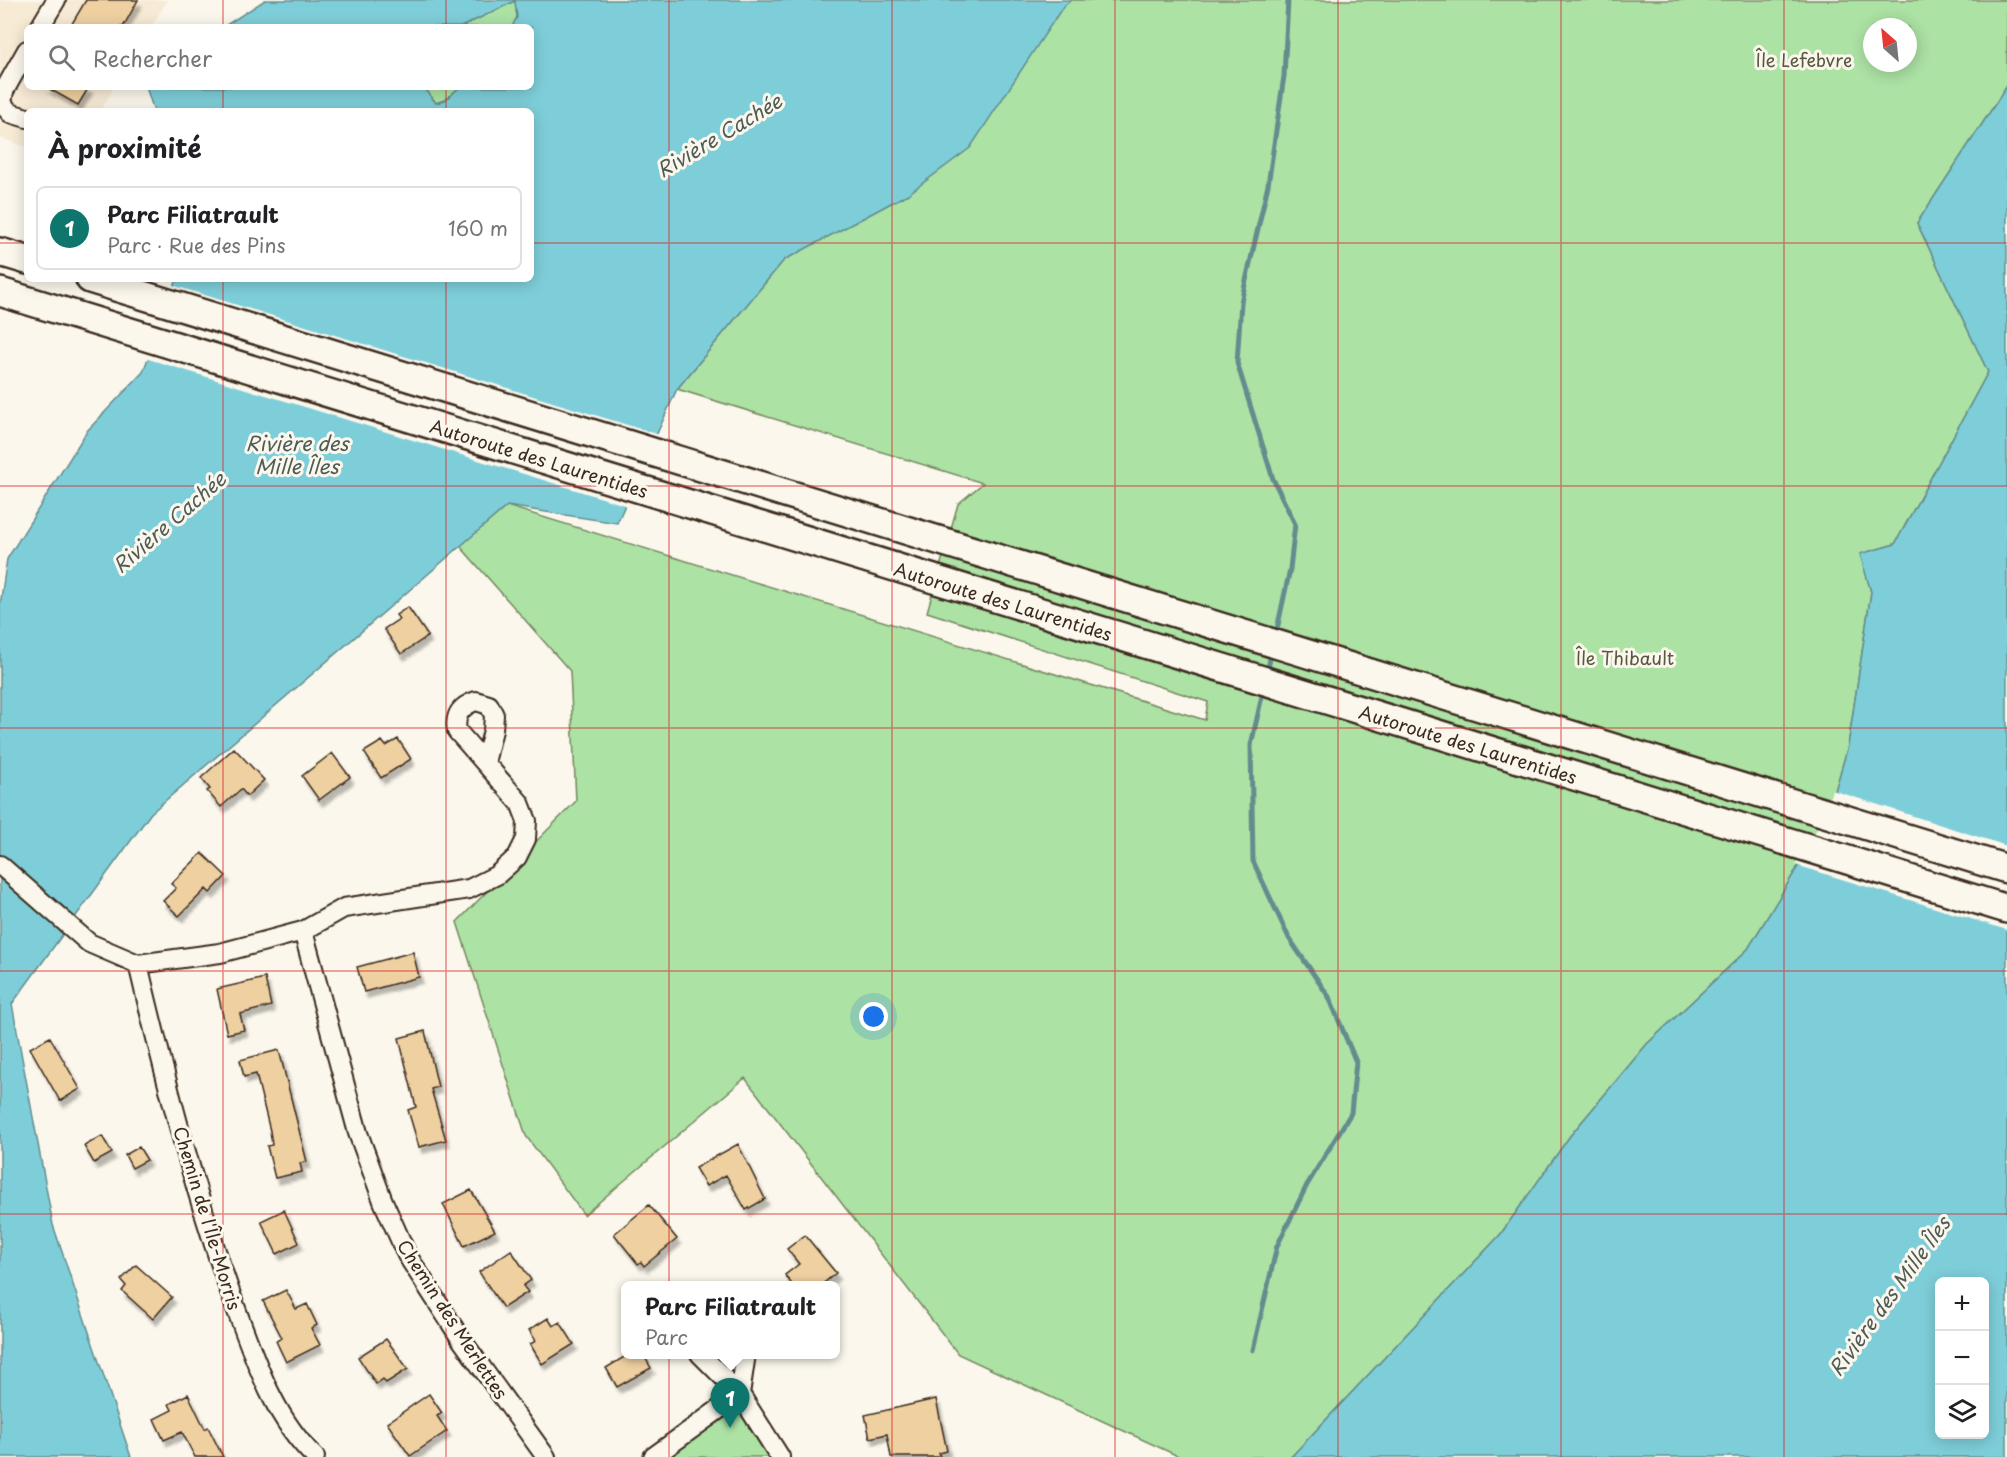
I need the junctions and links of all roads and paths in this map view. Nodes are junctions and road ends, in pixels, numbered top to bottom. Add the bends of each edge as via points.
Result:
1 (56, 0) edge
2 (42, 24) edge
3 (24, 55) edge
4 (24, 117) edge
5 (0, 252) edge
6 (24, 259) edge
7 (100, 282) edge
8 (0, 292) edge
9 (485, 763) dead end
10 (0, 865) edge
11 (2007, 869) edge
12 (2007, 909) edge
13 (303, 931) junction
14 (138, 964) junction
15 (705, 1359) edge
16 (745, 1359) edge
17 (740, 1394) junction
18 (315, 1457) edge
19 (546, 1457) edge
20 (653, 1457) edge
21 (780, 1457) edge

1 - 2 street
3 - 4 street via 4,91 2,104 10,113
5 - 6 highway
7 - 11 highway
8 - 12 highway, Autoroute des Laurentides
9 - 13 street via 520,803 527,821 526,839 511,863 469,889 344,908
10 - 14 street via 89,943
13 - 14 street via 220,953
13 - 19 street, Chemin des Merlettes via 358,1133 402,1245 461,1339
14 - 18 street, Chemin de l'Île-Morris via 211,1233 257,1366 287,1426
15 - 17 street
16 - 17 street
17 - 20 street
17 - 21 street

